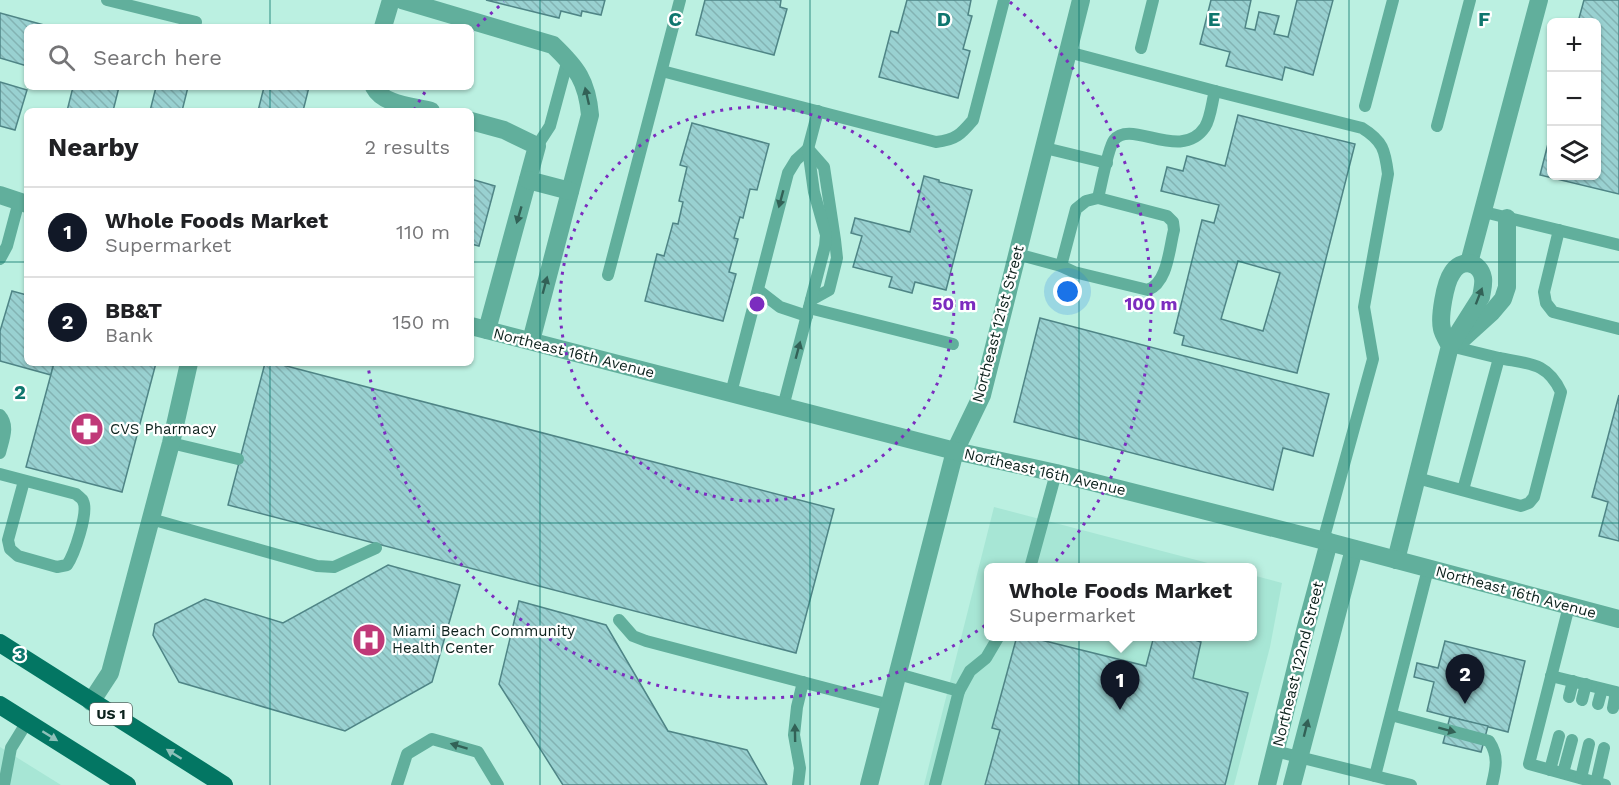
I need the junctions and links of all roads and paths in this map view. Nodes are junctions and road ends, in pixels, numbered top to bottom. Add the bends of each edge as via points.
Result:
1 (107, 0) edge
2 (391, 0) edge
3 (402, 0) edge
4 (680, 0) edge
5 (1004, 0) edge
6 (1082, 0) edge
7 (1153, 0) edge
8 (1393, 0) edge
9 (1470, 0) edge
10 (1539, 0) edge
11 (196, 22) dead end
12 (384, 24) edge
13 (1141, 48) dead end
14 (1068, 52) junction
15 (568, 59) junction
16 (662, 71) junction
17 (375, 90) edge
18 (1215, 91) junction
19 (1365, 106) dead end
20 (419, 108) edge
21 (818, 111) junction
22 (474, 122) edge
23 (1437, 126) dead end
24 (537, 146) junction
25 (1045, 148) junction
26 (808, 149) junction
27 (1107, 163) junction
28 (528, 180) junction
29 (570, 191) junction
30 (0, 195) edge
31 (1098, 198) junction
32 (23, 202) edge
33 (1484, 212) junction
34 (1508, 218) junction
35 (1559, 230) junction
36 (1619, 245) edge
37 (1017, 254) junction
38 (0, 259) edge
39 (1470, 262) junction
40 (1061, 266) junction
41 (608, 275) dead end
42 (758, 290) junction
43 (809, 308) junction
44 (479, 328) edge
45 (1619, 329) edge
46 (531, 342) junction
47 (953, 344) dead end
48 (1450, 346) junction
49 (1499, 358) junction
50 (188, 366) edge
51 (731, 393) junction
52 (783, 407) junction
53 (0, 415) edge
54 (171, 443) junction
55 (955, 451) junction
56 (0, 453) edge
57 (238, 459) dead end
58 (1056, 473) junction
59 (0, 474) edge
60 (1417, 478) junction
61 (24, 481) junction
62 (1463, 490) junction
63 (152, 519) junction
64 (1326, 542) junction
65 (376, 548) dead end
66 (1354, 549) junction
67 (1396, 560) junction
68 (1030, 563) edge
69 (1428, 568) junction
70 (1569, 606) junction
71 (1619, 619) edge
72 (619, 620) dead end
73 (996, 641) edge
74 (0, 643) edge
75 (898, 674) junction
76 (1551, 676) junction
77 (1573, 681) junction
78 (803, 682) junction
79 (1586, 684) junction
80 (1602, 689) junction
81 (960, 691) junction
82 (1569, 697) dead end
83 (1582, 700) dead end
84 (91, 702) junction
85 (1598, 704) dead end
86 (0, 705) edge
87 (890, 705) junction
88 (1613, 708) dead end
89 (1391, 715) junction
90 (27, 722) junction
91 (1559, 736) dead end
92 (1572, 740) dead end
93 (1589, 744) dead end
94 (1604, 748) dead end
95 (1275, 751) junction
96 (1299, 757) junction
97 (1550, 770) junction
98 (1563, 773) junction
99 (1375, 776) junction
100 (1581, 778) junction
101 (1601, 784) edge
102 (4, 785) edge
103 (127, 785) edge
104 (224, 785) edge
105 (397, 785) edge
106 (498, 785) edge
107 (798, 785) edge
108 (869, 785) edge
109 (935, 785) edge
110 (1267, 785) edge
111 (1292, 785) edge
112 (1411, 785) edge
113 (1491, 785) edge

1 - 11 lane
2 - 12 street
3 - 15 street via 553,45
4 - 16 lane
5 - 21 lane via 973,120 950,141 936,142
6 - 14 street, Northeast 121st Street
7 - 13 lane
8 - 19 lane
9 - 23 lane
10 - 33 street
14 - 18 lane
14 - 25 street, Northeast 121st Street
15 - 24 lane via 550,126
29 -> 15 street via 590,115 588,94
16 - 21 lane
16 - 41 lane
17 - 20 street via 388,100
18 - 27 lane via 1206,125 1196,136 1162,141 1121,134 1113,141
18 - 64 lane via 1362,128 1376,137 1386,153 1388,174 1364,307 1373,360
21 - 26 lane
22 - 24 street via 504,130
24 - 28 street
25 - 27 lane
25 - 37 street, Northeast 121st Street
26 -> 42 lane via 788,173
26 - 43 lane via 826,236
27 - 31 lane
28 - 29 street
28 -> 44 street
46 -> 29 street
30 - 32 street
31 - 40 lane via 1076,209
31 - 40 lane via 1167,216 1173,222 1161,279 1148,290
32 - 38 lane
33 - 34 lane
33 - 39 street
34 - 35 lane
34 - 48 street via 1507,286 1503,299 1463,340
35 - 36 lane
35 - 45 lane via 1544,292 1546,303 1553,312
37 - 40 lane
37 - 55 street, Northeast 121st Street via 982,395
48 -> 39 street via 1481,297 1483,278
39 - 48 street via 1452,272 1445,294 1442,330
42 - 43 lane via 780,307
42 - 51 lane
43 - 47 lane
52 -> 43 lane
44 - 46 street, Northeast 16th Avenue
46 - 51 street, Northeast 16th Avenue
48 - 49 lane
48 - 60 street
49 - 62 lane
49 - 62 lane via 1544,368 1555,378 1561,392 1534,497 1521,506
50 - 54 street
51 - 52 street, Northeast 16th Avenue
52 - 55 street, Northeast 16th Avenue
53 - 56 lane via 6,428
54 - 57 lane
54 - 63 street
55 - 58 street, Northeast 16th Avenue
55 - 75 street, Northeast 121st Street
58 - 64 street, Northeast 16th Avenue
58 - 68 lane
59 - 61 lane
60 - 62 lane
60 - 67 street
61 - 61 lane via 76,494 84,501 73,557 67,565 57,567 18,556 10,549 8,540
63 - 65 lane via 317,566 334,567
63 - 84 street via 110,673
64 - 66 street, Northeast 16th Avenue
64 - 95 street, Northeast 122nd Street
66 - 67 street, Northeast 16th Avenue
96 -> 66 street, Northeast 122nd Street
67 - 69 street, Northeast 16th Avenue
69 - 70 street, Northeast 16th Avenue
69 - 89 lane
70 - 71 street, Northeast 16th Avenue
70 - 76 lane
72 - 78 lane via 633,636 646,641
73 - 81 lane via 986,658 970,671
74 - 84 main road, US 1
75 - 81 lane
75 - 87 street, Northeast 121st Street
76 - 77 lane
76 - 97 lane via 1529,764
77 - 79 lane
77 - 82 lane
78 - 87 lane
107 -> 78 lane via 800,768 794,735
79 - 80 lane
79 - 83 lane
80 - 85 lane
80 - 88 lane via 1616,692
81 - 109 lane
104 -> 84 main road, US 1
86 - 90 main road
87 - 108 street, Northeast 121st Street
89 - 99 lane
89 -> 113 lane via 1489,741 1496,752 1497,766
90 - 102 lane via 11,748
90 -> 103 main road
91 - 97 lane
92 - 98 lane
93 - 100 lane
94 - 101 lane
95 - 96 lane
95 - 110 street, Northeast 122nd Street
96 - 99 lane
96 - 111 street, Northeast 122nd Street
97 - 98 lane
98 - 100 lane
99 - 112 lane
100 - 101 lane
106 -> 105 lane via 478,752 432,739 407,754

